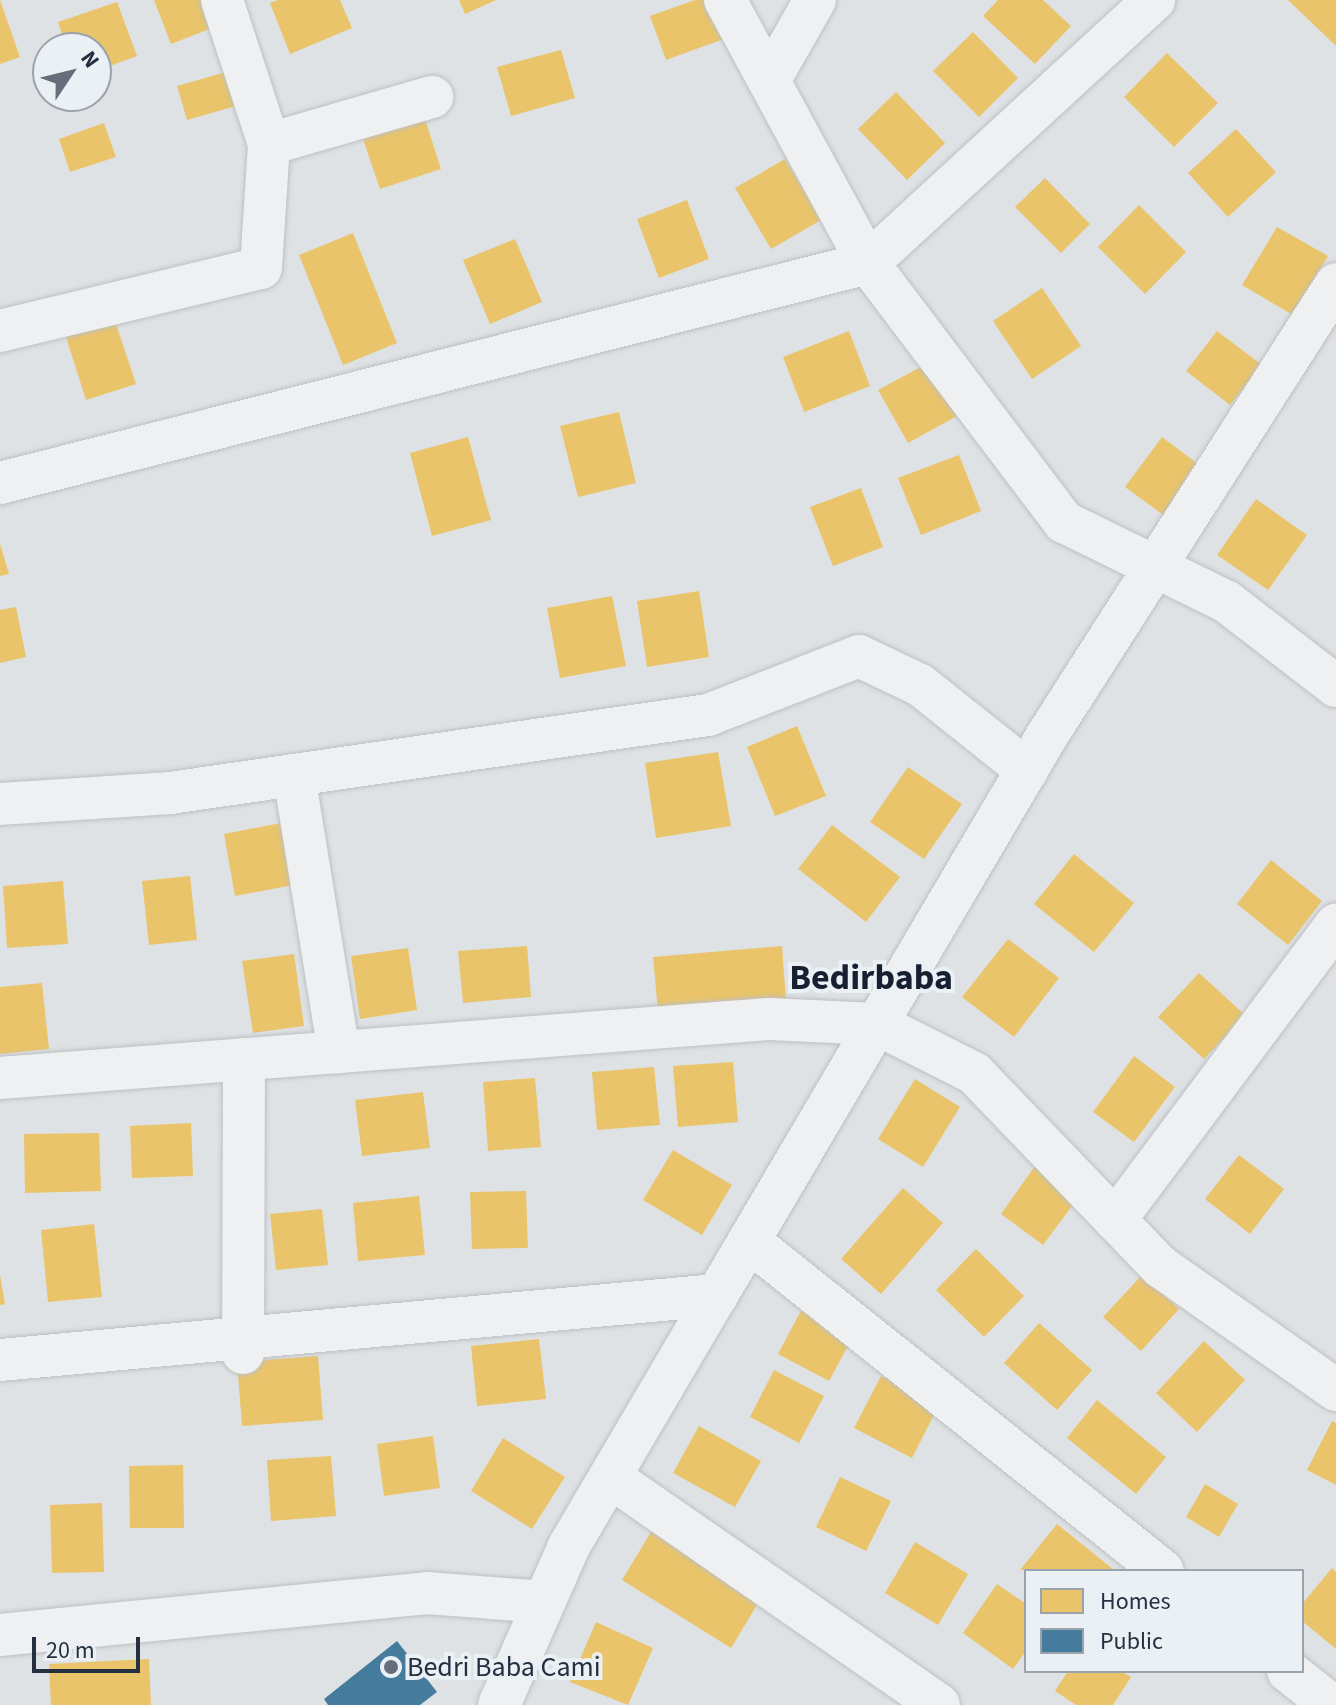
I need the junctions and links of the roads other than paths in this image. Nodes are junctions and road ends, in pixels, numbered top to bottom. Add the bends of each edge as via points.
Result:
1 (222, 0) edge
2 (725, 0) edge
3 (815, 0) edge
4 (1154, 0) edge
5 (769, 81) junction
6 (432, 97) dead end
7 (269, 144) junction
8 (868, 263) junction
9 (1336, 284) edge
10 (3, 319) edge
11 (0, 483) edge
12 (1154, 569) junction
13 (1336, 686) edge
14 (1027, 770) junction
15 (294, 775) junction
16 (0, 804) edge
17 (1336, 925) edge
18 (877, 1024) junction
19 (339, 1052) junction
20 (244, 1059) junction
21 (0, 1078) edge
22 (1115, 1220) junction
23 (749, 1241) junction
24 (717, 1295) junction
25 (244, 1345) junction
26 (0, 1360) edge
27 (1336, 1390) edge
28 (610, 1477) junction
29 (1160, 1569) edge
30 (544, 1602) junction
31 (0, 1635) edge
32 (1291, 1673) edge
33 (499, 1705) edge
34 (939, 1705) edge
35 (1331, 1705) edge

1 - 7 street
2 - 5 street
3 - 5 street
4 - 8 street
5 - 8 street
6 - 7 street
7 - 10 street via 261,268
8 - 11 street
8 - 12 street via 1064,522
9 - 12 street
12 - 13 street via 1227,602
12 - 14 street
14 - 15 street via 920,685 859,656 708,715
14 - 18 street
15 - 16 street
15 - 19 street
17 - 22 street
18 - 19 street via 769,1019
18 - 22 street via 974,1073
18 - 23 street
19 - 20 street
20 - 21 street
20 - 25 street
22 - 27 street via 1161,1267
23 - 24 street
23 - 29 street
24 - 25 street
24 - 28 street
25 - 26 street
28 - 30 street
28 - 34 street
30 - 31 street via 427,1593
30 - 33 street
32 - 35 street

